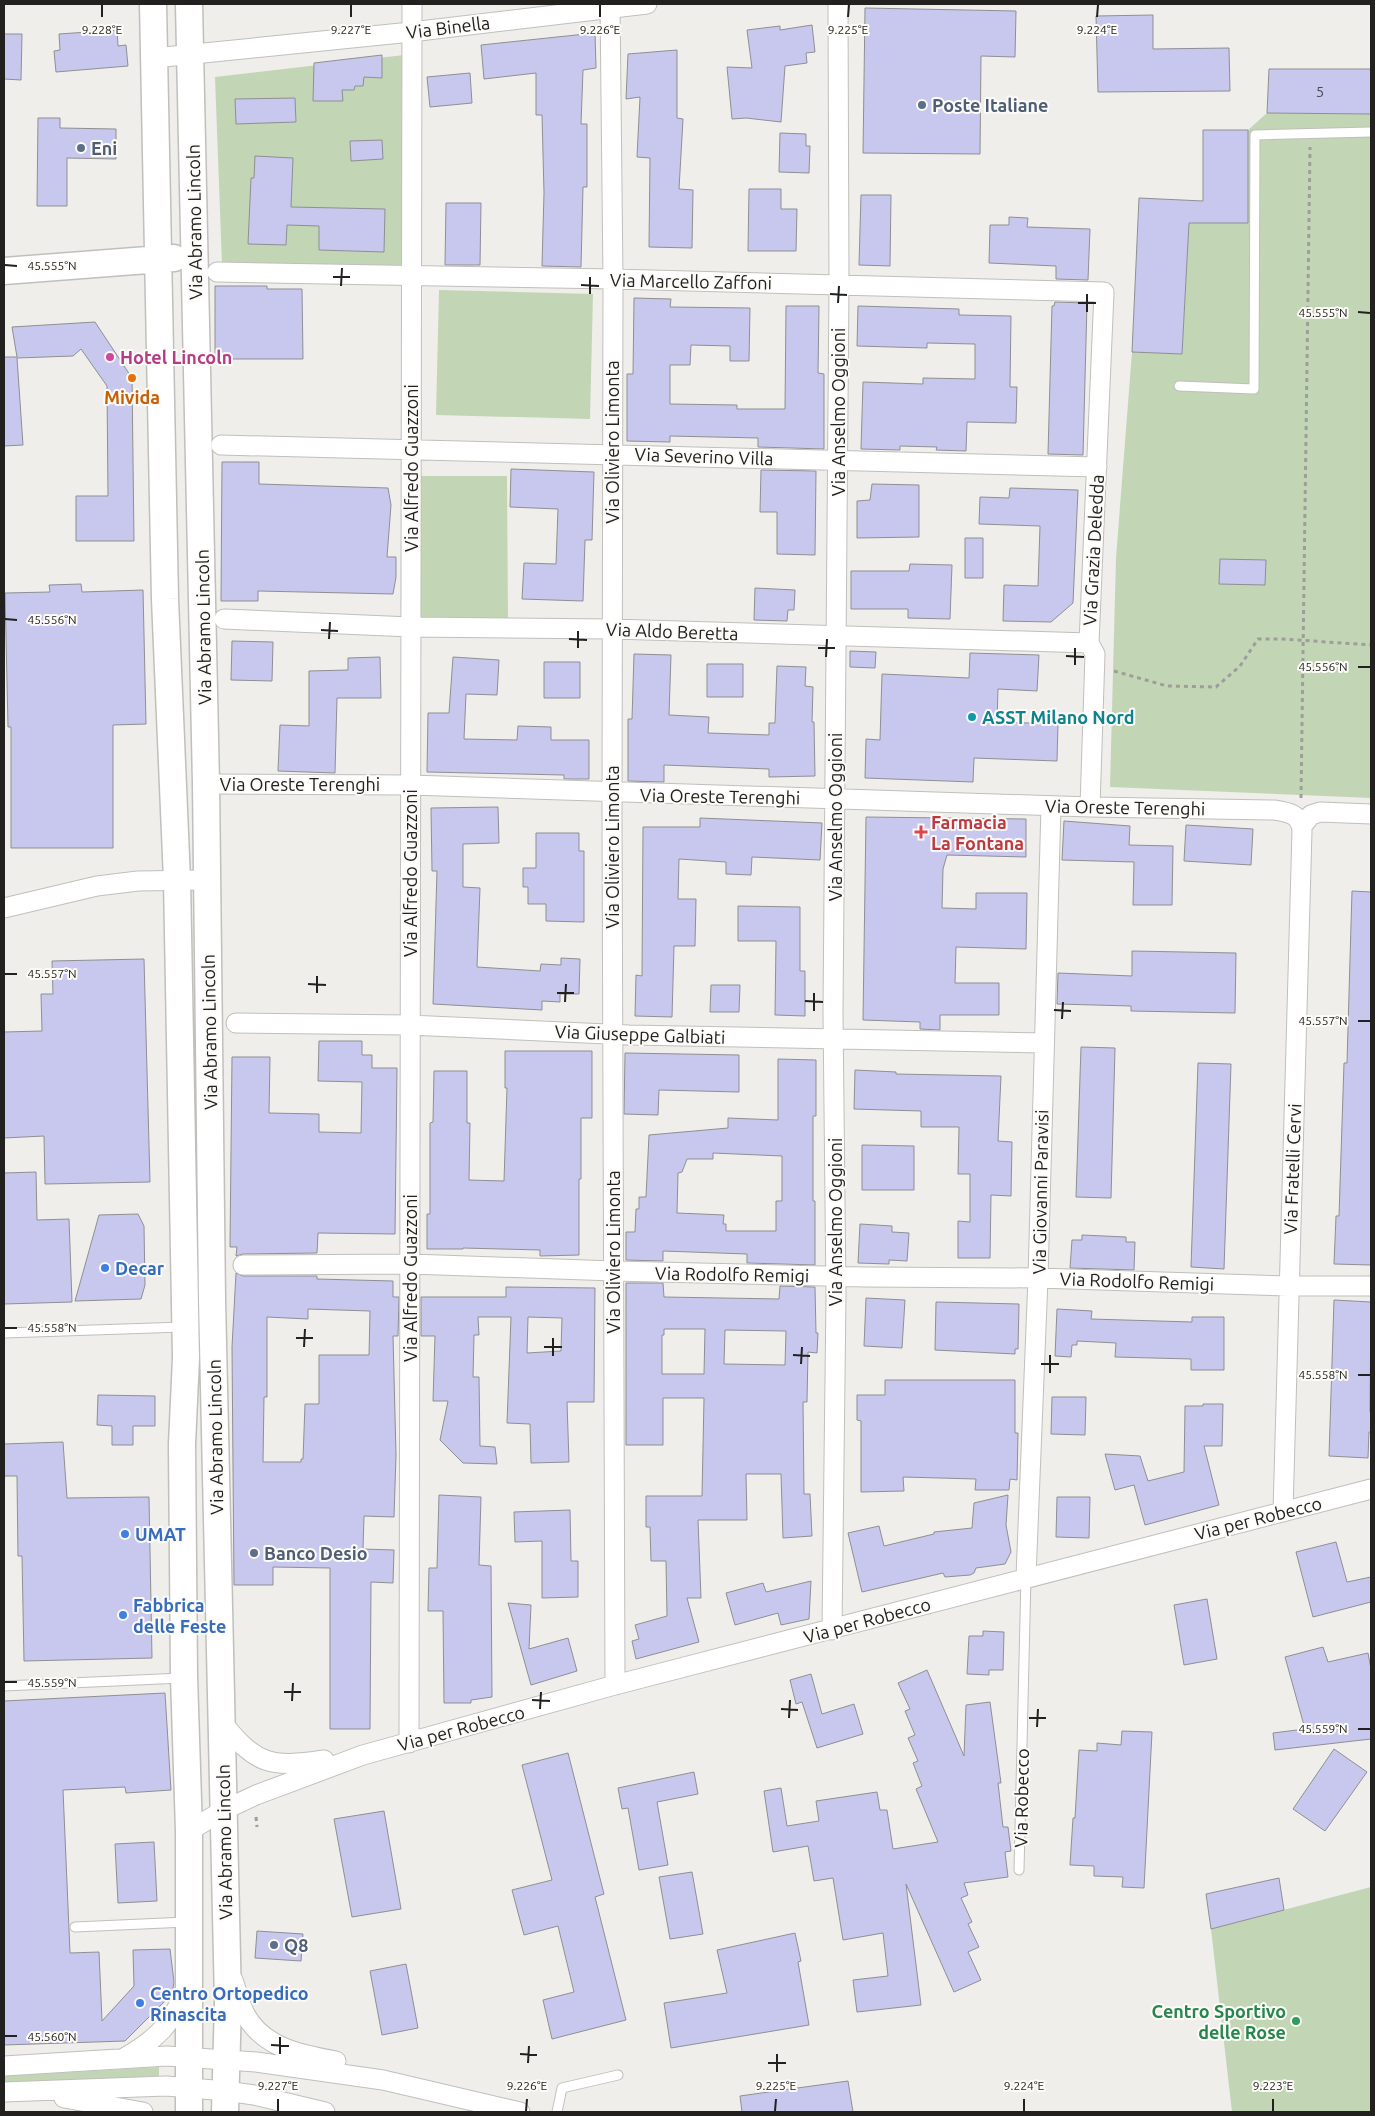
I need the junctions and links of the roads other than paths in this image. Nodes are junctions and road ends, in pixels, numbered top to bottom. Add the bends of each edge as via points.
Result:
1 (153, 4) edge
2 (189, 4) edge
3 (412, 4) edge
4 (646, 4) edge
5 (838, 4) edge
6 (611, 6) edge
7 (412, 32) junction
8 (190, 55) junction
9 (154, 58) junction
10 (1371, 132) edge
11 (195, 257) junction
12 (158, 258) junction
13 (4, 271) edge
14 (217, 272) dead end
15 (412, 276) junction
16 (613, 279) junction
17 (839, 285) junction
18 (1104, 292) joint
19 (1178, 386) dead end
20 (221, 444) dead end
21 (411, 451) junction
22 (612, 453) junction
23 (838, 461) junction
24 (1097, 467) junction
25 (224, 619) dead end
26 (411, 627) junction
27 (612, 628) junction
28 (836, 636) junction
29 (1089, 643) junction
30 (167, 659) junction
31 (206, 784) junction
32 (411, 785) junction
33 (612, 793) junction
34 (836, 798) junction
35 (1051, 806) junction
36 (1090, 808) junction
37 (1371, 814) edge
38 (1302, 826) junction
39 (177, 880) junction
40 (206, 880) junction
41 (4, 908) edge
42 (236, 1023) dead end
43 (409, 1025) junction
44 (612, 1034) junction
45 (834, 1039) junction
46 (1044, 1043) junction
47 (411, 1264) junction
48 (242, 1265) dead end
49 (614, 1271) junction
50 (836, 1276) junction
51 (1038, 1278) junction
52 (1289, 1286) junction
53 (1371, 1286) edge
54 (185, 1327) junction
55 (4, 1333) edge
56 (1371, 1489) edge
57 (1283, 1512) junction
58 (1026, 1577) junction
59 (832, 1630) junction
60 (184, 1678) junction
61 (615, 1685) junction
62 (4, 1686) edge
63 (221, 1721) junction
64 (409, 1743) junction
65 (363, 1755) junction
66 (224, 1810) junction
67 (189, 1831) junction
68 (1019, 1870) dead end
69 (190, 1922) junction
70 (75, 1927) dead end
71 (227, 1965) junction
72 (190, 1976) junction
73 (190, 2058) junction
74 (120, 2060) junction
75 (226, 2060) junction
76 (4, 2066) edge
77 (618, 2075) dead end
78 (383, 2080) junction
79 (25, 2091) junction
80 (4, 2092) edge
81 (189, 2100) edge
82 (226, 2102) edge
83 (143, 2112) edge
84 (325, 2112) edge
85 (520, 2112) edge
86 (557, 2112) edge

1 - 9 main road, Via Abramo Lincoln
2 - 8 main road, Via Abramo Lincoln
3 - 7 street, Via Alfredo Guazzoni
4 - 6 street, Via Binella
5 - 17 street, Via Anselmo Oggioni
6 - 7 street, Via Binella
6 - 16 street, Via Oliviero Limonta
7 - 8 street, Via Binella
7 - 15 street, Via Alfredo Guazzoni
8 - 9 street, Via Binella
8 - 11 main road, Via Abramo Lincoln
9 - 12 main road, Via Abramo Lincoln
10 - 19 lane via 1256,135 1254,389
11 - 12 main road
11 - 31 main road, Via Abramo Lincoln
12 - 13 main road
12 - 30 main road, Via Abramo Lincoln
14 - 15 street, Via Marcello Zaffoni
15 - 16 street, Via Marcello Zaffoni
15 - 21 street, Via Alfredo Guazzoni
16 - 17 street, Via Marcello Zaffoni
16 - 22 street, Via Oliviero Limonta
17 - 18 street, Via Marcello Zaffoni
17 - 23 street, Via Anselmo Oggioni
18 - 24 street, Via Grazia Deledda
20 - 21 street, Via Severino Villa
21 - 22 street, Via Severino Villa
21 - 26 street, Via Alfredo Guazzoni
22 - 23 street, Via Severino Villa
22 - 27 street, Via Oliviero Limonta
23 - 24 street, Via Severino Villa
23 - 28 street, Via Anselmo Oggioni
24 - 29 street, Via Grazia Deledda
25 - 26 street, Via Aldo Beretta
26 - 27 street, Via Aldo Beretta
26 - 32 street, Via Alfredo Guazzoni
27 - 28 street, Via Aldo Beretta
27 - 33 street, Via Oliviero Limonta
28 - 29 street, Via Aldo Beretta
28 - 34 street, Via Anselmo Oggioni
29 - 36 street, Via Grazia Deledda via 1095,654
30 - 31 main road via 179,682 184,755
30 - 39 main road, Via Abramo Lincoln
31 - 32 street, Via Oreste Terenghi
31 - 40 main road, Via Abramo Lincoln
32 - 33 street, Via Oreste Terenghi
32 - 43 street, Via Alfredo Guazzoni
33 - 34 street, Via Oreste Terenghi
33 - 44 street, Via Oliviero Limonta
34 - 35 street, Via Oreste Terenghi
34 - 45 street, Via Anselmo Oggioni
35 - 36 street, Via Oreste Terenghi
35 - 46 street, Via Giovanni Paravisi
36 - 38 street, Via Oreste Terenghi via 1274,810 1293,814
37 - 38 street via 1320,812 1311,815
38 - 52 street, Via Fratelli Cervi
39 - 40 street
39 - 41 street via 97,886
39 - 54 main road, Via Abramo Lincoln
40 - 63 main road, Via Abramo Lincoln
42 - 43 street, Via Giuseppe Galbiati
43 - 44 street, Via Giuseppe Galbiati
43 - 47 street, Via Alfredo Guazzoni
44 - 45 street, Via Giuseppe Galbiati
44 - 49 street, Via Oliviero Limonta
45 - 46 street, Via Giuseppe Galbiati
45 - 50 street, Via Anselmo Oggioni
46 - 51 street, Via Giovanni Paravisi
47 - 48 street, Via Rodolfo Remigi
47 - 49 street, Via Rodolfo Remigi
47 - 64 street, Via Alfredo Guazzoni
49 - 50 street, Via Rodolfo Remigi
49 - 61 street, Via Oliviero Limonta
50 - 51 street, Via Rodolfo Remigi
50 - 59 street, Via Anselmo Oggioni
51 - 52 street, Via Rodolfo Remigi
51 - 58 street, Via Giovanni Paravisi
52 - 53 street, Via Rodolfo Remigi
52 - 57 street, Via Fratelli Cervi
54 - 55 lane
54 - 60 main road, Via Abramo Lincoln via 182,1444
56 - 57 street, Via per Robecco
57 - 58 street, Via per Robecco
58 - 59 street, Via per Robecco
58 - 68 lane, Via Robecco
59 - 61 street, Via per Robecco
60 - 62 lane
60 - 67 main road, Via Abramo Lincoln
61 - 64 street, Via per Robecco
63 - 65 street, Via per Robecco via 257,1758 295,1764
63 - 66 main road, Via Abramo Lincoln
64 - 65 street, Via per Robecco
65 - 66 street, Via per Robecco via 289,1781
66 - 67 street, Via per Robecco
66 - 71 main road, Via Abramo Lincoln
67 - 69 main road, Via Abramo Lincoln
69 - 70 lane
69 - 72 main road, Via Abramo Lincoln
71 - 75 main road, Via Abramo Lincoln
71 - 78 street via 245,2014 257,2030 278,2046 295,2054 359,2065
72 - 73 main road, Via Abramo Lincoln
72 - 74 street via 176,2013 162,2030 145,2046
73 - 74 street via 167,2056
73 - 75 street
73 - 81 main road, Via Abramo Lincoln
74 - 76 street
75 - 78 street
75 - 82 main road, Via Abramo Lincoln
77 - 86 lane via 562,2088
78 - 85 street
79 - 80 street
79 - 81 street via 166,2086
79 - 83 street
81 - 82 street
82 - 84 street

